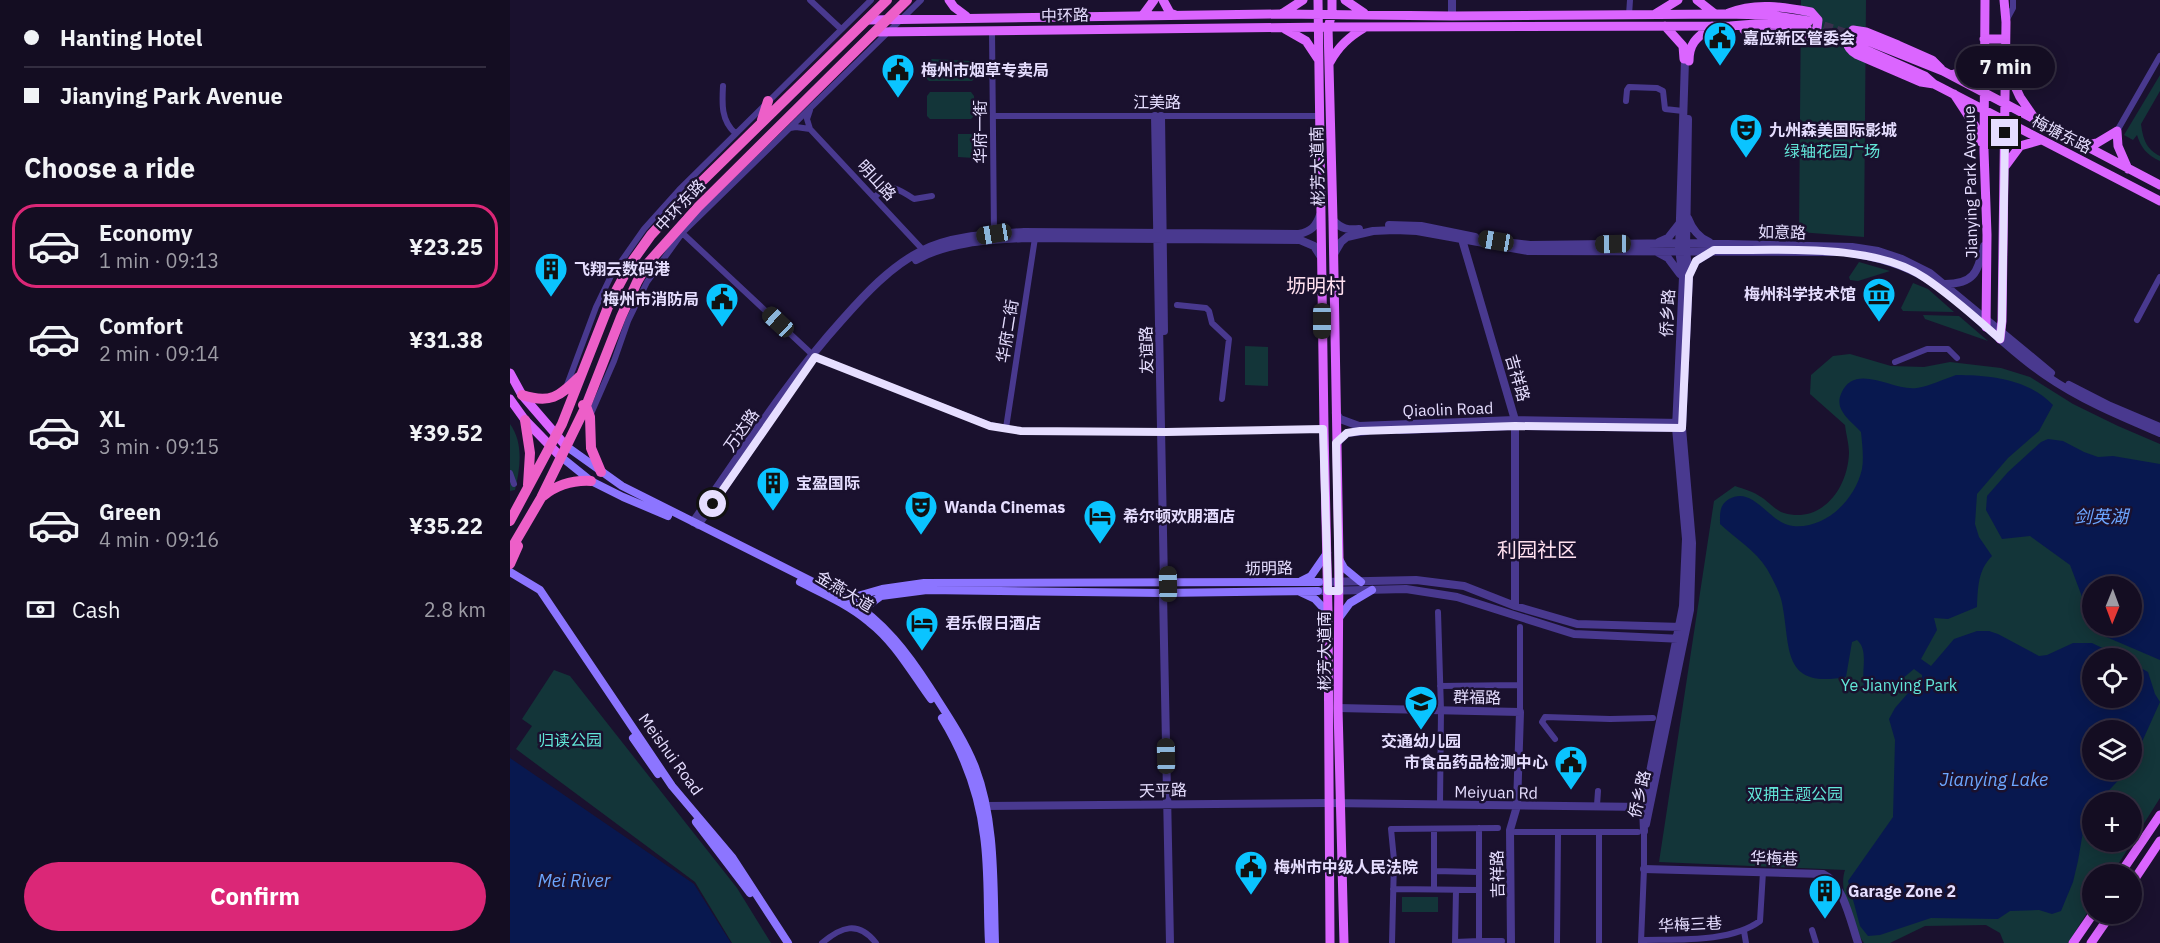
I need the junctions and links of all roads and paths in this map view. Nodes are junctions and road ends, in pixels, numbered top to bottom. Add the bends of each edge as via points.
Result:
1 (810, 0) edge
2 (887, 0) edge
3 (906, 0) edge
4 (921, 0) edge
5 (949, 0) edge
6 (1154, 0) edge
7 (1163, 0) edge
8 (1303, 0) edge
9 (1318, 0) edge
10 (1332, 0) edge
11 (1344, 0) edge
12 (1452, 0) edge
13 (1630, 0) edge
14 (1678, 0) edge
15 (1697, 0) edge
16 (1985, 0) edge
17 (2004, 0) edge
18 (2013, 0) edge
19 (868, 1) edge
20 (897, 10) edge
21 (1280, 14) junction
22 (1319, 14) junction
23 (1332, 14) junction
24 (1366, 14) junction
25 (1143, 15) junction
26 (1175, 15) junction
27 (1629, 15) junction
28 (1653, 15) junction
29 (1720, 15) junction
30 (1452, 16) junction
31 (968, 17) junction
32 (886, 19) junction
33 (867, 20) junction
34 (2006, 22) junction
35 (1665, 26) junction
36 (1712, 26) junction
37 (1730, 26) junction
38 (1282, 27) junction
39 (1323, 27) junction
40 (1366, 27) junction
41 (840, 29) junction
42 (992, 31) junction
43 (875, 32) junction
44 (887, 32) junction
45 (911, 32) junction
46 (1984, 39) junction
47 (2006, 39) junction
48 (1984, 49) junction
49 (2160, 56) edge
50 (1319, 60) junction
51 (1687, 60) junction
52 (824, 61) junction
53 (1329, 64) junction
54 (2005, 64) junction
55 (835, 71) junction
56 (1947, 73) junction
57 (1934, 84) junction
58 (723, 86) dead end
59 (1953, 92) junction
60 (1984, 93) junction
61 (768, 101) junction
62 (1626, 101) dead end
63 (2005, 104) junction
64 (811, 106) junction
65 (1984, 109) junction
66 (1683, 111) junction
67 (993, 116) junction
68 (1158, 116) junction
69 (1320, 116) junction
70 (2005, 120) junction
71 (2037, 121) junction
72 (761, 123) junction
73 (789, 129) junction
74 (810, 129) junction
75 (2117, 131) junction
76 (735, 133) junction
77 (2041, 140) junction
78 (2084, 146) junction
79 (1984, 151) junction
80 (2005, 166) junction
81 (2128, 169) junction
82 (2160, 185) edge
83 (932, 196) dead end
84 (875, 197) junction
85 (2160, 201) edge
86 (677, 206) junction
87 (1321, 213) junction
88 (1687, 214) junction
89 (1333, 220) junction
90 (1680, 223) junction
91 (655, 230) junction
92 (680, 230) junction
93 (1352, 232) junction
94 (994, 234) junction
95 (1160, 236) junction
96 (1987, 236) junction
97 (1462, 237) junction
98 (1035, 238) junction
99 (1654, 247) junction
100 (1682, 247) junction
101 (1714, 247) junction
102 (923, 250) junction
103 (1334, 254) junction
104 (1321, 257) junction
105 (627, 260) junction
106 (1686, 277) junction
107 (2160, 277) edge
108 (1945, 284) junction
109 (1177, 305) dead end
110 (2137, 320) dead end
111 (1986, 324) junction
112 (2000, 336) junction
113 (813, 356) junction
114 (1957, 358) dead end
115 (1895, 362) dead end
116 (581, 374) junction
117 (511, 378) edge
118 (565, 391) junction
119 (522, 395) junction
120 (510, 399) edge
121 (1222, 399) dead end
122 (573, 400) junction
123 (586, 406) junction
124 (1336, 412) junction
125 (590, 417) junction
126 (525, 420) junction
127 (1515, 423) junction
128 (1679, 426) junction
129 (2160, 427) edge
130 (1006, 428) junction
131 (1359, 428) junction
132 (1323, 429) junction
133 (1163, 432) junction
134 (2160, 433) edge
135 (556, 435) junction
136 (1336, 443) junction
137 (551, 446) junction
138 (563, 451) junction
139 (510, 473) edge
140 (605, 475) junction
141 (591, 481) junction
142 (514, 484) dead end
143 (604, 487) junction
144 (527, 490) junction
145 (541, 498) junction
146 (511, 519) edge
147 (696, 524) junction
148 (522, 532) junction
149 (510, 551) edge
150 (1327, 554) junction
151 (1339, 558) junction
152 (510, 564) edge
153 (512, 577) edge
154 (1361, 582) junction
155 (1323, 586) junction
156 (1339, 586) junction
157 (1165, 587) junction
158 (1298, 587) junction
159 (1372, 590) junction
160 (847, 599) junction
161 (1515, 606) junction
162 (863, 609) junction
163 (1438, 612) dead end
164 (1328, 614) junction
165 (1339, 618) junction
166 (1520, 627) dead end
167 (1683, 627) junction
168 (1681, 639) junction
169 (1520, 685) junction
170 (1440, 686) junction
171 (1338, 708) junction
172 (1441, 710) junction
173 (1520, 712) junction
174 (1653, 718) dead end
175 (1555, 739) dead end
176 (1598, 791) dead end
177 (1167, 803) junction
178 (1328, 803) junction
179 (1340, 803) junction
180 (1440, 804) junction
181 (1597, 805) dead end
182 (985, 806) junction
183 (1517, 806) junction
184 (1647, 807) junction
185 (2160, 815) edge
186 (1479, 828) junction
187 (1498, 828) dead end
188 (1434, 829) junction
189 (1515, 832) dead end
190 (1641, 832) junction
191 (1599, 833) junction
192 (1558, 835) dead end
193 (2160, 841) edge
194 (2127, 864) edge
195 (2142, 868) edge
196 (1644, 869) junction
197 (1434, 871) junction
198 (1479, 872) junction
199 (1763, 872) junction
200 (1393, 889) junction
201 (1434, 889) junction
202 (1456, 890) junction
203 (1479, 890) junction
204 (2086, 924) edge
205 (2104, 924) edge
206 (1812, 930) dead end
207 (1744, 931) junction
208 (1479, 941) junction
209 (1502, 941) dead end
210 (1641, 942) edge
211 (786, 943) edge
212 (822, 943) edge
213 (876, 943) edge
214 (989, 943) edge
215 (995, 943) edge
216 (1170, 943) edge
217 (1330, 943) edge
218 (1344, 943) edge
219 (1392, 943) edge
220 (1455, 943) edge
221 (1511, 943) edge
222 (1557, 943) edge
223 (1599, 943) edge
224 (1746, 943) edge
225 (1815, 943) edge
226 (1858, 943) edge
227 (2073, 943) edge
228 (2091, 943) edge

1 - 41 street
2 - 33 highway, 中环东路
3 - 20 highway, 中环东路
4 - 20 street
5 - 31 main road
6 - 25 main road
7 - 26 main road
8 - 21 main road
9 - 22 main road, 彬芳大道南
10 - 23 main road, 彬芳大道南
11 - 24 main road
12 - 30 street
13 - 27 street
14 - 28 main road
15 - 29 main road
16 - 46 main road, Jianying Park Avenue
17 - 34 main road, Jianying Park Avenue
18 - 34 street
19 - 41 street
20 - 31 main road, 中环路
20 - 32 highway, 中环东路
20 - 44 street
20 - 45 main road
21 - 22 main road, 中环路
21 - 26 main road, 中环路
22 - 23 main road
22 - 39 main road, 彬芳大道南
23 - 24 main road
23 - 39 main road, 彬芳大道南
24 - 30 main road
25 - 26 main road, 中环路
25 - 31 main road, 中环路
27 - 28 main road
27 - 30 main road
28 - 29 main road
29 - 37 main road via 1770,15 1808,25
29 - 37 main road via 1741,8 1770,6 1810,12 1818,20 1814,34 1807,36
32 - 33 main road
32 - 43 highway, 中环东路
33 - 52 highway, 中环东路
34 - 47 main road, Jianying Park Avenue
35 - 36 main road
35 - 40 main road
35 - 51 main road via 1683,46
36 - 37 main road
36 - 51 main road via 1694,41
38 - 39 main road, 中环路
38 - 42 main road, 中环路
38 - 50 main road via 1306,41
39 - 40 main road
39 - 50 main road, 彬芳大道南
39 - 53 main road, 彬芳大道南
40 - 53 main road via 1347,38
41 - 61 street
42 - 45 main road, 中环路
42 - 67 street, 华府一街
43 - 44 main road, 中环路
43 - 55 highway, 中环东路
44 - 45 main road, 中环路
44 - 64 street
46 - 47 main road
46 - 48 main road, Jianying Park Avenue
47 - 54 main road, Jianying Park Avenue
48 - 56 main road via 1969,69
48 - 60 main road, Jianying Park Avenue
49 - 75 street
50 - 69 main road, 彬芳大道南
51 - 66 street, 侨乡路
51 - 88 street, 侨乡路
52 - 55 highway
52 - 72 highway, 中环东路
53 - 89 main road, 彬芳大道南
54 - 63 main road, Jianying Park Avenue
54 - 71 main road via 2020,97
55 - 92 highway, 中环东路
56 - 57 main road, 梅塘东路 via 1856,41
56 - 57 main road via 1932,60 1866,32 1853,30 1850,34 1847,45 1856,54
56 - 60 main road, 梅塘东路
57 - 59 main road, 梅塘东路
58 - 76 street via 722,111 726,125
59 - 65 main road, 梅塘东路
59 - 79 main road via 1975,126
60 - 63 main road, 梅塘东路
60 - 65 main road, Jianying Park Avenue
61 - 72 highway
61 - 76 street
62 - 66 street via 1629,87 1657,88 1663,92 1665,110
63 - 70 main road, Jianying Park Avenue
63 - 71 main road, 梅塘东路
64 - 73 street
64 - 74 street via 807,119
65 - 70 main road, 梅塘东路
65 - 79 main road, Jianying Park Avenue
66 - 90 street, 侨乡路
67 - 68 street, 江美路
67 - 94 street, 华府一街
68 - 69 street, 江美路
68 - 95 street, 友谊路
69 - 87 main road, 彬芳大道南
70 - 77 main road, 梅塘东路
70 - 80 main road, Jianying Park Avenue
71 - 78 main road, 梅塘东路
72 - 86 highway, 中环东路
73 - 74 street
73 - 92 street
74 - 84 street, 明山路
75 - 78 main road
75 - 81 main road via 2118,146
76 - 105 street via 660,210
77 - 80 main road via 2020,146
77 - 85 main road, 梅塘东路
78 - 81 main road, 梅塘东路
79 - 96 main road, Jianying Park Avenue
80 - 112 main road, Jianying Park Avenue
81 - 82 main road, 梅塘东路
83 - 84 street via 914,199 897,188 885,189
84 - 102 street, 明山路
86 - 91 highway, 中环东路
86 - 92 highway
87 - 95 street via 1317,224 1299,234
87 - 104 main road, 彬芳大道南
88 - 100 street, 侨乡路
88 - 101 street via 1699,236
89 - 93 street
89 - 103 main road, 彬芳大道南
90 - 99 street
90 - 100 street, 侨乡路
91 - 92 highway
91 - 105 highway, 中环东路
92 - 113 street
92 - 123 highway, 中环东路 via 648,263 637,282
92 - 125 street via 628,321
93 - 97 street, 如意路 via 1421,226
93 - 103 street
94 - 95 street
94 - 102 street
95 - 98 street
95 - 104 street via 1300,240 1314,246
95 - 133 street, 友谊路
96 - 108 street via 1972,276 1966,282
96 - 111 main road, Jianying Park Avenue
97 - 99 street, 如意路 via 1530,246
97 - 127 street, 吉祥路
98 - 113 street via 994,240 922,256 860,305
98 - 130 street, 华府二街
99 - 100 street, 如意路
99 - 106 street
100 - 101 street, 如意路
100 - 106 street, 侨乡路
101 - 106 street via 1696,261
101 - 108 street, 如意路 via 1852,247 1878,251 1902,259
101 - 111 street, 如意路 via 1845,252 1882,260 1925,278
102 - 113 street via 861,299
103 - 124 main road, 彬芳大道南
104 - 132 main road, 彬芳大道南
105 - 116 highway, 中环东路
105 - 118 street via 596,307
106 - 128 street, 侨乡路
107 - 110 street
108 - 111 street, 如意路
109 - 121 street via 1206,308 1212,322 1229,339
111 - 112 street, 如意路
112 - 129 street, 如意路 via 2076,389
112 - 134 street, 如意路 via 2020,357 2074,394
113 - 130 street via 990,426
113 - 147 street, 万达路
114 - 115 street via 1948,349 1927,350
116 - 118 highway
116 - 122 highway, 中环东路
117 - 119 main road, 金燕大道
118 - 119 highway via 540,400
119 - 135 main road, 金燕大道
120 - 126 main road, 金燕大道
122 - 123 highway
122 - 135 highway, 中环东路
123 - 125 highway
123 - 138 highway, 中环东路
124 - 131 street via 1340,419
124 - 136 main road, 彬芳大道南
125 - 140 highway via 591,448
126 - 137 main road, 金燕大道
126 - 144 highway via 530,453
127 - 128 street, Qiaolin Road
127 - 131 street, Qiaolin Road
127 - 161 street, 吉祥路
128 - 167 street, 侨乡路 via 1692,543 1690,610
130 - 133 street
131 - 136 street
132 - 133 street
132 - 150 main road, 彬芳大道南
133 - 157 street, 友谊路
135 - 137 highway, 中环东路
135 - 138 main road, 金燕大道
136 - 151 main road, 彬芳大道南
137 - 138 main road, 金燕大道
137 - 144 highway, 中环东路
138 - 140 main road, 金燕大道
138 - 141 main road, 金燕大道
138 - 145 highway, 中环东路
139 - 142 street
140 - 143 main road
140 - 147 main road, 金燕大道
141 - 143 main road, 金燕大道
141 - 145 highway via 568,482
143 - 214 main road, 金燕大道 via 841,603 870,622 890,642 947,726 974,787 985,837
144 - 146 highway, 中环东路
145 - 148 highway, 中环东路
147 - 160 main road, 金燕大道
148 - 149 highway
148 - 152 highway
150 - 155 main road, 彬芳大道南
150 - 158 main road
151 - 154 main road via 1344,568
151 - 156 main road, 彬芳大道南
153 - 211 main road, Meishui Road via 537,593 650,764
154 - 156 street, 坜明路
154 - 161 street, 坜明路 via 1416,580 1464,586
155 - 156 street, 坜明路
155 - 158 main road, 坜明路
155 - 164 main road, 彬芳大道南
156 - 159 street, 坜明路
156 - 165 main road, 彬芳大道南
157 - 158 main road, 坜明路
157 - 160 main road, 坜明路 via 924,583
157 - 162 main road, 坜明路 via 927,590 881,596
157 - 177 street, 友谊路
158 - 164 main road
159 - 165 main road via 1350,603
159 - 168 street, 坜明路 via 1406,589 1457,597 1574,634
160 - 162 main road, 金燕大道
161 - 167 street, 坜明路 via 1577,624
162 - 182 main road, 金燕大道 via 912,659 957,731 975,768
163 - 170 street
164 - 178 main road, 彬芳大道南
165 - 171 main road, 彬芳大道南
166 - 169 street
167 - 168 street, 侨乡路
168 - 184 street, 侨乡路
169 - 170 street
169 - 173 street
170 - 172 street
171 - 172 street, 群福路
171 - 179 main road, 彬芳大道南
172 - 173 street, 群福路
172 - 180 street
173 - 183 street, 群福路
174 - 175 street via 1545,717 1542,722
176 - 181 street
177 - 178 street, 天平路
177 - 182 street, 天平路
177 - 216 street, 友谊路
178 - 179 street, 天平路
178 - 217 main road, 彬芳大道南
179 - 180 street, Meiyuan Rd
179 - 218 main road, 彬芳大道南
180 - 183 street, Meiyuan Rd
182 - 215 main road, 金燕大道 via 992,846
183 - 184 street, Meiyuan Rd
183 - 221 street, 吉祥路 via 1510,830
184 - 190 street, 侨乡路
185 - 194 main road
186 - 187 street
186 - 188 street
186 - 198 street
188 - 197 street
188 - 200 street via 1391,829
189 - 191 street
190 - 191 street
190 - 196 street
191 - 223 street
192 - 222 street
193 - 195 main road
196 - 199 street, 华梅巷
196 - 210 street
197 - 198 street
197 - 201 street
198 - 203 street
199 - 207 street, 华梅三巷 via 1760,921
199 - 226 street, 华梅巷 via 1818,873 1831,877
200 - 201 street
200 - 219 street
201 - 202 street
202 - 203 street
202 - 220 street
203 - 208 street
204 - 227 main road
205 - 228 main road
206 - 225 street
207 - 210 street, 华梅三巷 via 1710,938
207 - 224 street
208 - 209 street
208 - 220 street
212 - 213 street via 853,927

